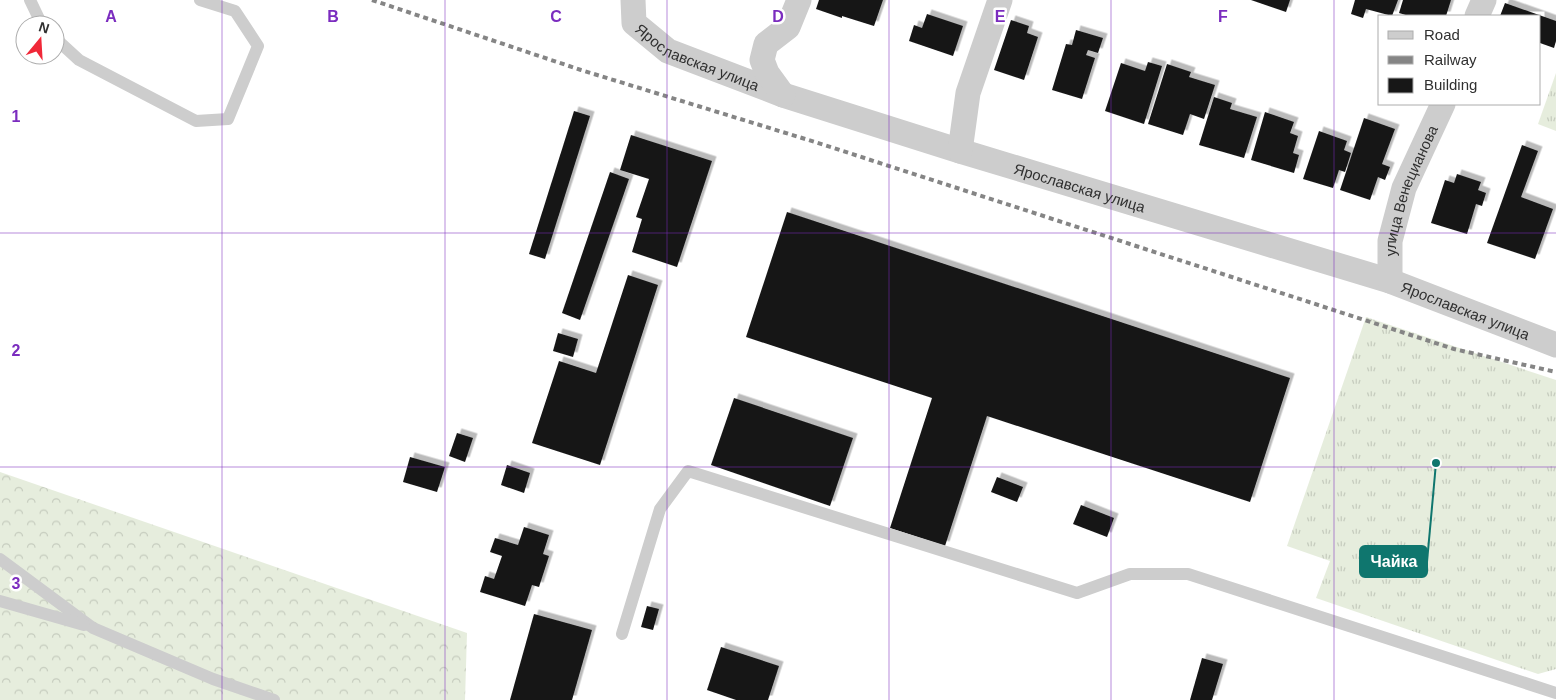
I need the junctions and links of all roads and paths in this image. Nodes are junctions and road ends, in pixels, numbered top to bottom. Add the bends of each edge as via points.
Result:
1 (30, 0) edge
2 (200, 0) edge
3 (633, 0) edge
4 (799, 0) edge
5 (1000, 0) edge
6 (1484, 0) edge
7 (37, 15) edge
8 (1477, 15) edge
9 (65, 47) edge
10 (783, 95) junction
11 (1443, 105) edge
12 (960, 151) junction
13 (1390, 281) junction
14 (1556, 345) edge
15 (0, 559) edge
16 (0, 601) edge
17 (93, 628) junction
18 (622, 634) dead end
19 (1556, 693) edge
20 (274, 700) edge

1 - 7 lane
2 - 9 lane via 234,11 258,46 228,119 196,121 79,60
3 - 10 street, Ярославская улица via 634,23 668,51
4 - 10 street via 788,27 766,44 762,60 767,74
5 - 12 street via 968,93
6 - 8 street
10 - 12 street, Ярославская улица
11 - 13 street, улица Венецианова via 1404,188 1390,241
12 - 13 street, Ярославская улица
13 - 14 street, Ярославская улица
15 - 17 lane
16 - 17 lane
17 - 20 lane via 213,679
18 - 19 lane via 660,509 688,471 1077,593 1130,574 1188,574

